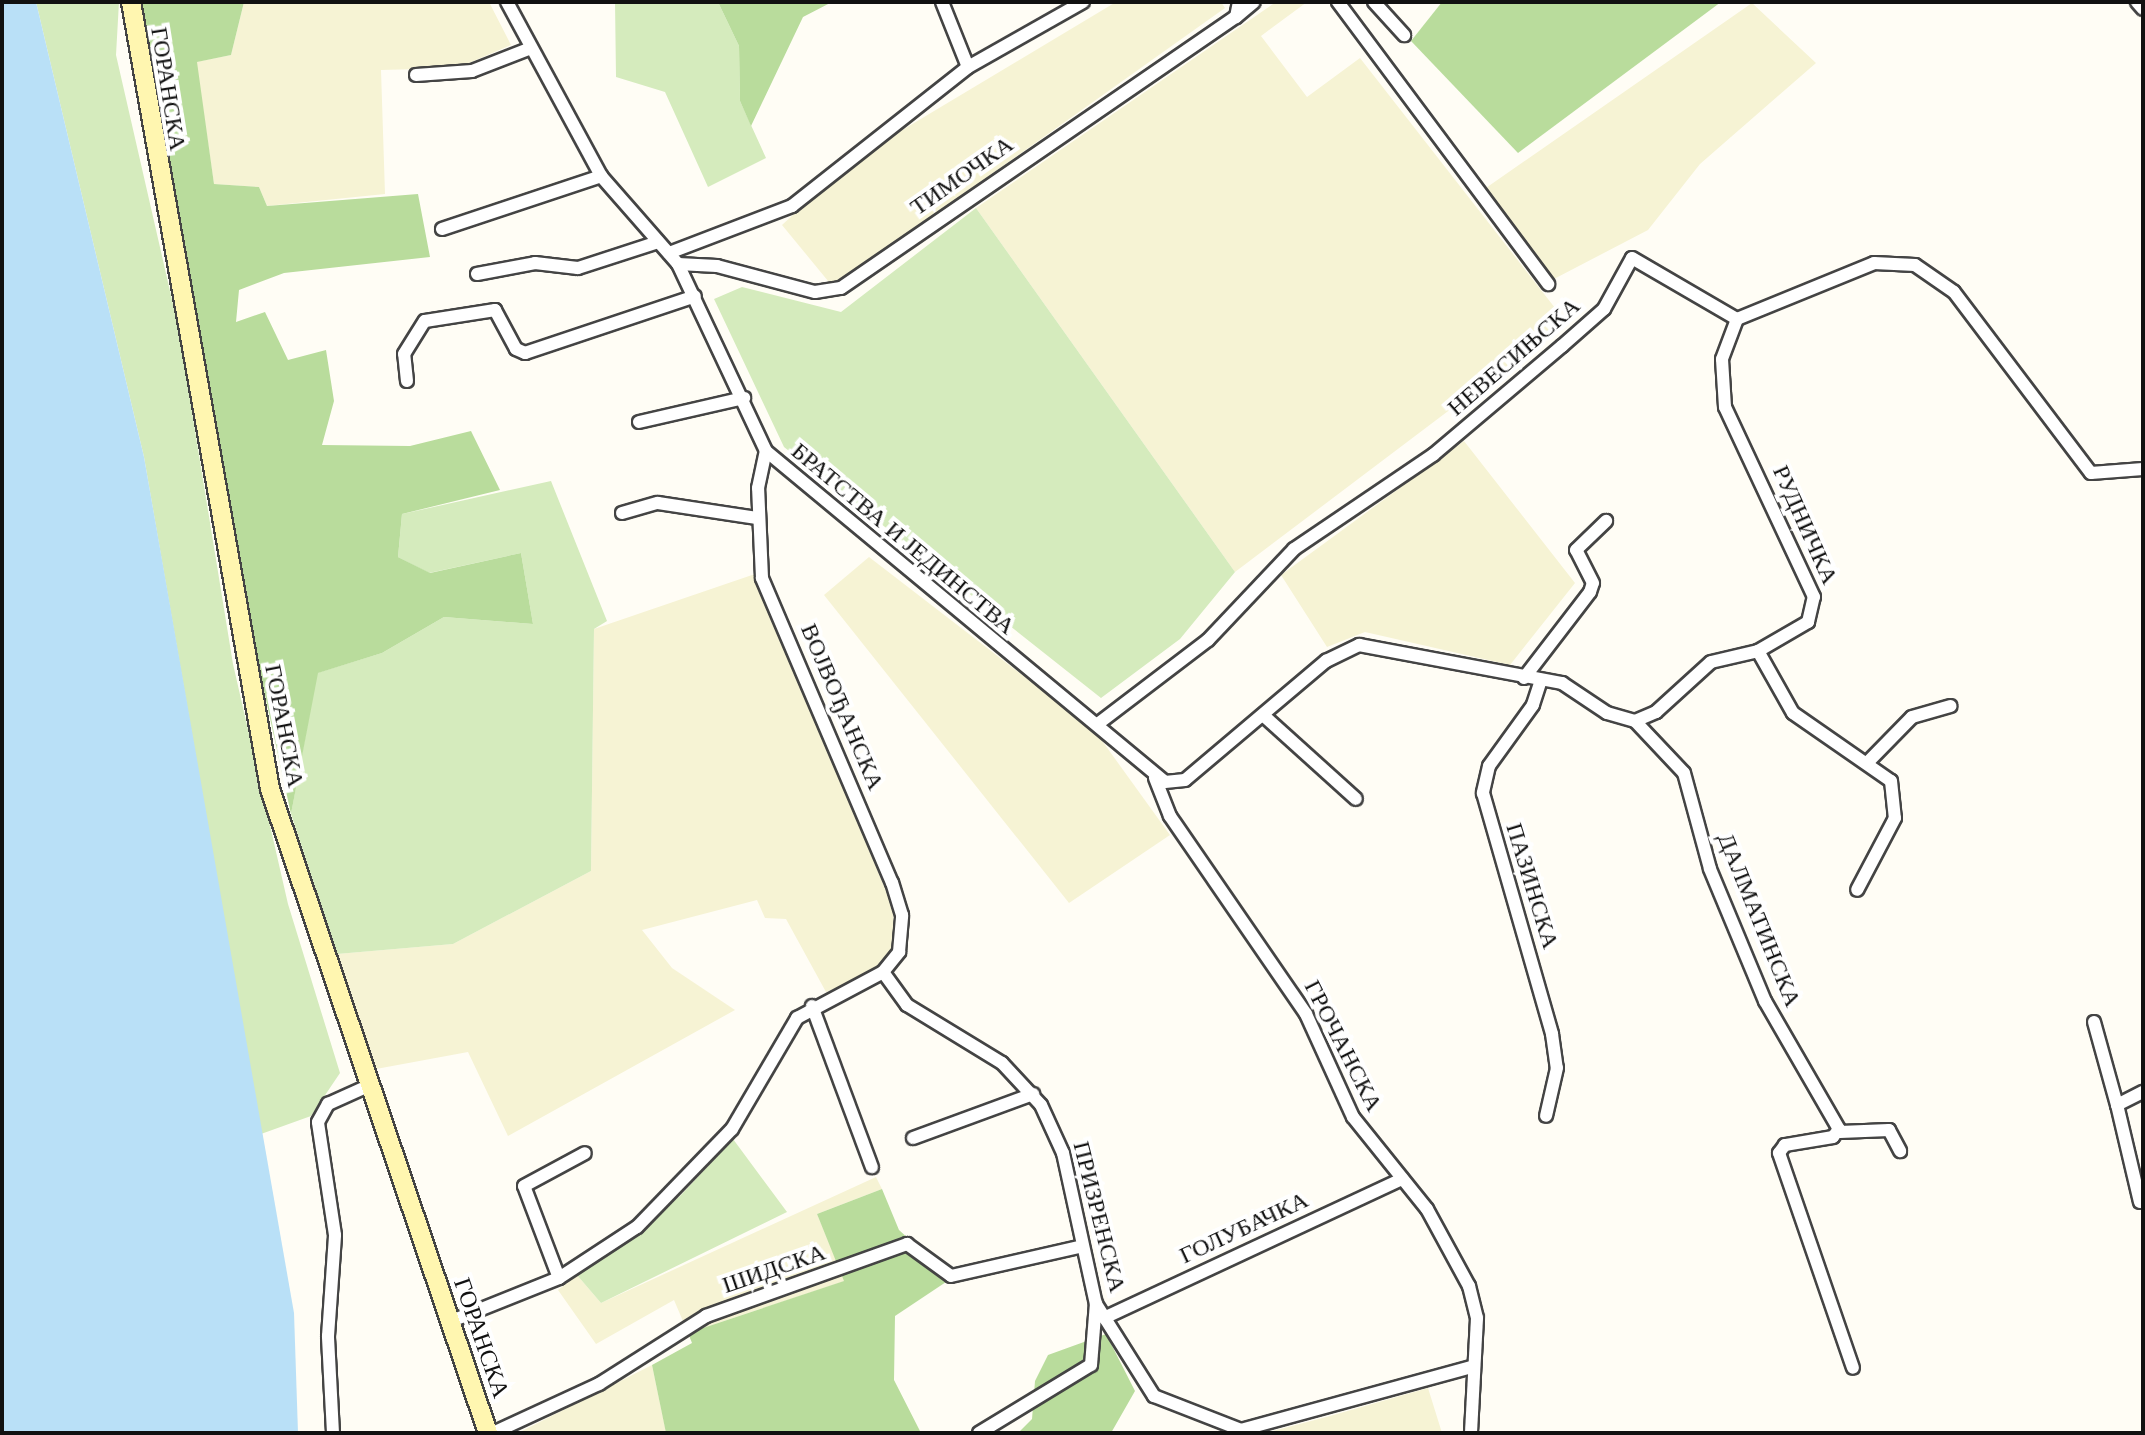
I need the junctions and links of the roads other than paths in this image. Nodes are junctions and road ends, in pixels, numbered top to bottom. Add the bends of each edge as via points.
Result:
1 (131, 2) edge
2 (507, 2) edge
3 (942, 2) edge
4 (1083, 2) edge
5 (1239, 2) edge
6 (1254, 2) edge
7 (1338, 2) edge
8 (1374, 2) edge
9 (2137, 2) edge
10 (2143, 9) edge
11 (1236, 17) junction
12 (1404, 35) dead end
13 (531, 48) junction
14 (968, 67) junction
15 (416, 75) dead end
16 (601, 176) junction
17 (442, 229) dead end
18 (658, 242) junction
19 (669, 253) junction
20 (678, 264) junction
21 (477, 274) dead end
22 (1548, 284) dead end
23 (695, 296) junction
24 (1737, 319) junction
25 (407, 381) dead end
26 (744, 398) junction
27 (639, 422) dead end
28 (766, 451) junction
29 (2143, 469) edge
30 (622, 513) dead end
31 (757, 518) junction
32 (1606, 521) dead end
33 (1758, 651) junction
34 (1524, 678) junction
35 (1541, 680) junction
36 (1950, 706) dead end
37 (1263, 715) junction
38 (1635, 721) junction
39 (1099, 723) junction
40 (1867, 763) junction
41 (1155, 778) junction
42 (1356, 799) dead end
43 (1857, 890) dead end
44 (883, 972) junction
45 (812, 1006) junction
46 (2094, 1022) dead end
47 (368, 1086) junction
48 (2143, 1092) edge
49 (1033, 1094) junction
50 (2117, 1105) junction
51 (1546, 1116) dead end
52 (1840, 1132) junction
53 (913, 1138) dead end
54 (1900, 1151) dead end
55 (585, 1153) dead end
56 (872, 1167) dead end
57 (1402, 1179) junction
58 (2140, 1202) dead end
59 (1083, 1246) junction
60 (559, 1278) junction
61 (1096, 1296) junction
62 (1104, 1318) junction
63 (449, 1322) junction
64 (1472, 1367) junction
65 (1853, 1368) dead end
66 (333, 1433) edge
67 (490, 1433) edge
68 (979, 1433) edge
69 (1471, 1433) edge

1 - 47 main road, ГОРАНСКА via 270,789
2 - 13 street, БРАТСТВА И ЈЕДИНСТВА
3 - 14 street
4 - 14 street
5 - 11 street
6 - 11 street, ТИМОЧКА
7 - 22 street
8 - 12 street
9 - 10 street
11 - 20 street, ТИМОЧКА via 841,288 815,292 717,266
13 - 15 street via 472,71
13 - 16 street, БРАТСТВА И ЈЕДИНСТВА
14 - 19 street via 792,206
16 - 17 street
16 - 18 street, БРАТСТВА И ЈЕДИНСТВА
18 - 19 street, БРАТСТВА И ЈЕДИНСТВА
18 - 21 street via 573,269 535,263
19 - 20 street, БРАТСТВА И ЈЕДИНСТВА
20 - 23 street, БРАТСТВА И ЈЕДИНСТВА
23 - 25 street via 525,353 516,349 495,310 425,321 404,354
23 - 26 street, БРАТСТВА И ЈЕДИНСТВА
24 - 29 street via 1874,263 1915,265 1954,292 2091,473
24 - 33 street, РУДНИЧКА via 1722,359 1725,407 1815,602 1808,622
24 - 39 street, НЕВЕСИЊСКА via 1632,258 1604,309 1562,346 1433,455 1294,549 1208,640
26 - 27 street
26 - 28 street, БРАТСТВА И ЈЕДИНСТВА
28 - 31 street, ВОЈВОЂАНСКА
28 - 39 street, БРАТСТВА И ЈЕДИНСТВА via 992,645
30 - 31 street via 658,503
31 - 44 street, ВОЈВОЂАНСКА via 762,578 899,904 902,939
32 - 34 street via 1576,550 1593,583 1590,592
33 - 38 street, РУДНИЧКА via 1711,662 1656,712
33 - 40 street via 1793,713
34 - 35 street
34 - 37 street via 1359,645 1326,661
35 - 38 street via 1562,683 1607,713
35 - 51 street, ПАЗИНСКА via 1533,705 1489,766 1483,793 1552,1034 1557,1068
36 - 40 street via 1912,717
37 - 41 street via 1185,780
37 - 42 street
38 - 52 street, ДАЛМАТИНСКА via 1684,773 1710,869 1765,1001
39 - 41 street, БРАТСТВА И ЈЕДИНСТВА
40 - 43 street via 1891,781 1895,818
41 - 57 street, ГРОЧАНСКА via 1170,816 1306,1014 1353,1117
44 - 45 street
44 - 49 street, ПРИЗРЕНСКА via 907,1005 1002,1063
45 - 56 street
45 - 60 street via 797,1018 714,1151 637,1227
46 - 50 street
47 - 63 main road, ГОРАНСКА
47 - 66 street via 328,1104 318,1122 335,1235 327,1361
48 - 50 street
49 - 53 street
49 - 59 street, ПРИЗРЕНСКА via 1063,1153
50 - 58 street
52 - 54 street via 1889,1130
52 - 65 street via 1785,1145 1779,1153
55 - 60 street via 524,1186
57 - 62 street, ГОЛУБАЧКА
57 - 64 street, ГРОЧАНСКА via 1469,1286 1477,1318
59 - 61 street, ПРИЗРЕНСКА
59 - 67 street, ШИДСКА via 951,1276 907,1244 706,1316 599,1384
60 - 63 street
61 - 62 street, ПРИЗРЕНСКА
61 - 68 street via 1091,1365
62 - 64 street, ПРИЗРЕНСКА via 1149,1392 1241,1430
63 - 67 main road, ГОРАНСКА
64 - 69 street, ГРОЧАНСКА

